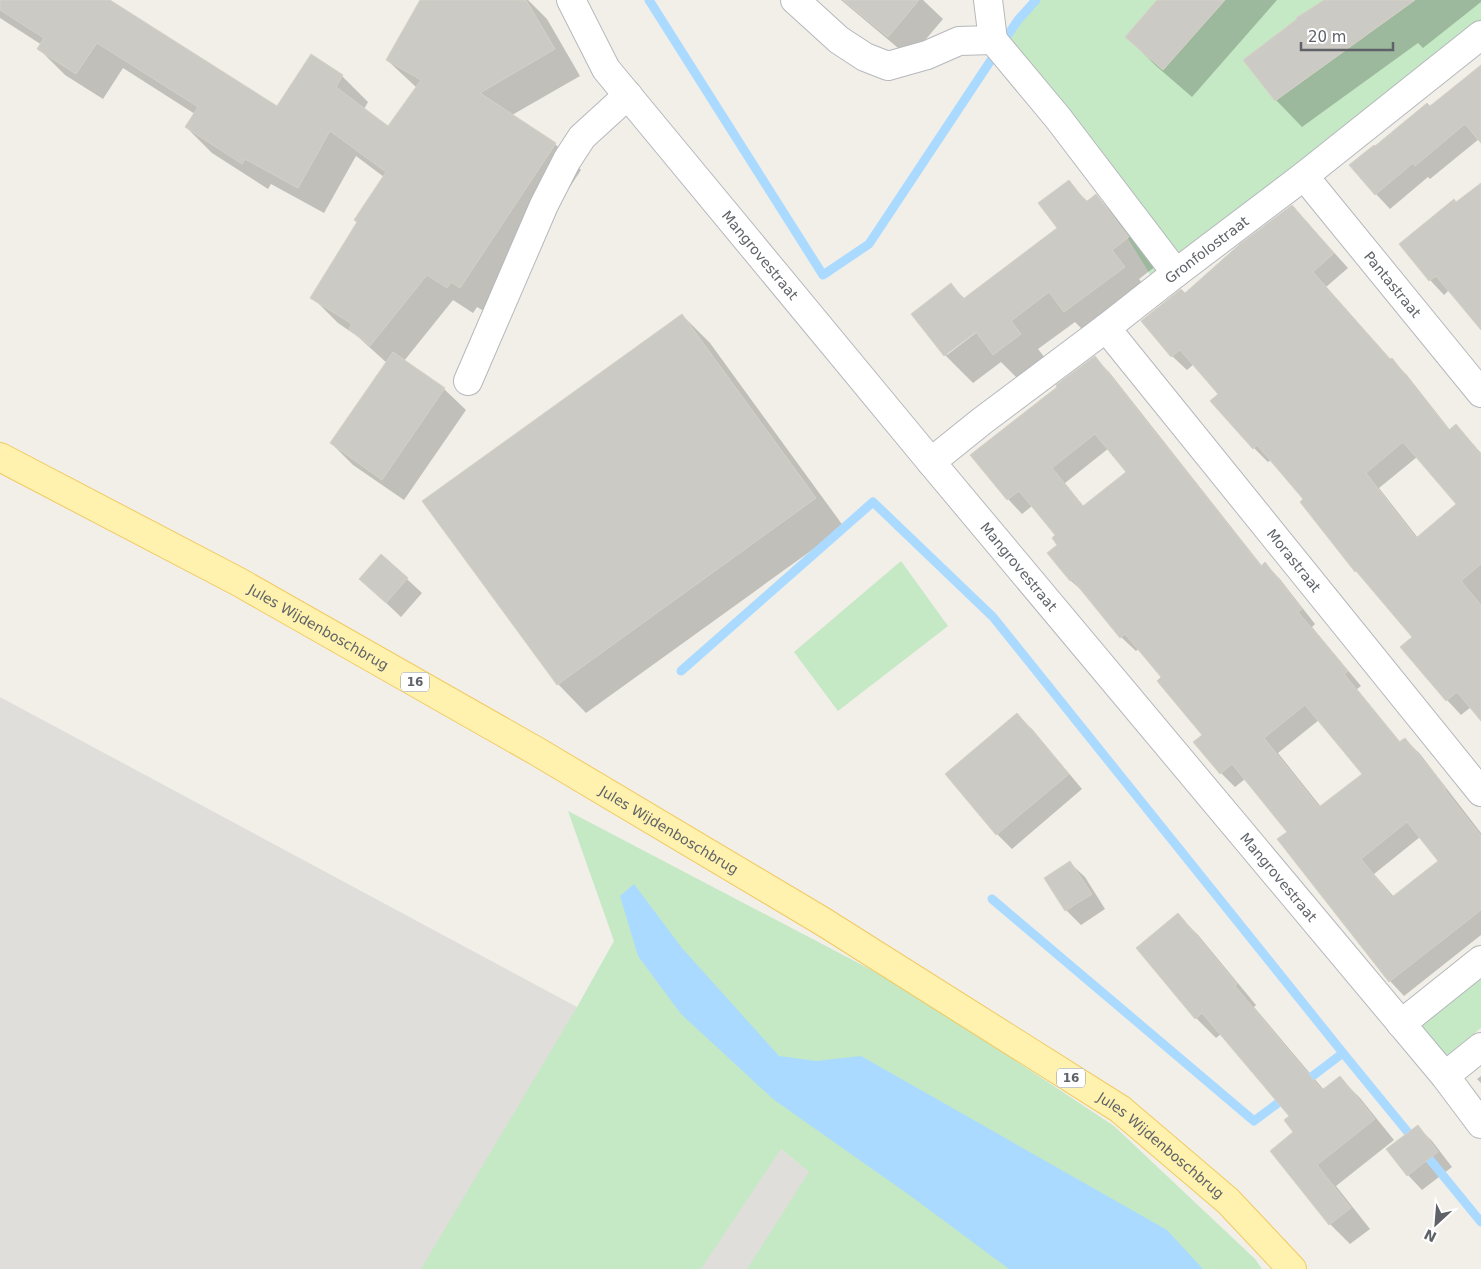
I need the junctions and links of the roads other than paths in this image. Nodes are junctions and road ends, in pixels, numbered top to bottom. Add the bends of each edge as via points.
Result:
1 (572, 0) edge
2 (795, 0) edge
3 (988, 0) edge
4 (1481, 35) edge
5 (994, 40) junction
6 (628, 95) junction
7 (1304, 176) junction
8 (1176, 273) junction
9 (1106, 328) junction
10 (468, 381) dead end
11 (1481, 394) edge
12 (0, 457) edge
13 (931, 462) junction
14 (1481, 792) edge
15 (1481, 960) edge
16 (1401, 1024) junction
17 (1481, 1047) edge
18 (1445, 1076) junction
19 (1481, 1124) edge
20 (1292, 1269) edge

1 - 6 street, Mangrovestraat via 606,68
2 - 5 street via 839,40 865,57 888,66 927,55 959,41
3 - 5 street
4 - 7 street, Gronfolostraat
5 - 8 street
6 - 10 street via 582,137 568,160 544,205
6 - 13 street, Mangrovestraat
7 - 8 street, Gronfolostraat
7 - 11 street, Pantastraat
8 - 9 street, Gronfolostraat
9 - 13 street, Gronfolostraat
9 - 14 street, Morastraat
12 - 20 main road, Jules Wijdenboschbrug / 16 via 239,582 538,752 822,921 1120,1109 1228,1201
13 - 16 street, Mangrovestraat
15 - 16 street
16 - 18 street, Mangrovestraat
17 - 18 street
18 - 19 street, Mangrovestraat

